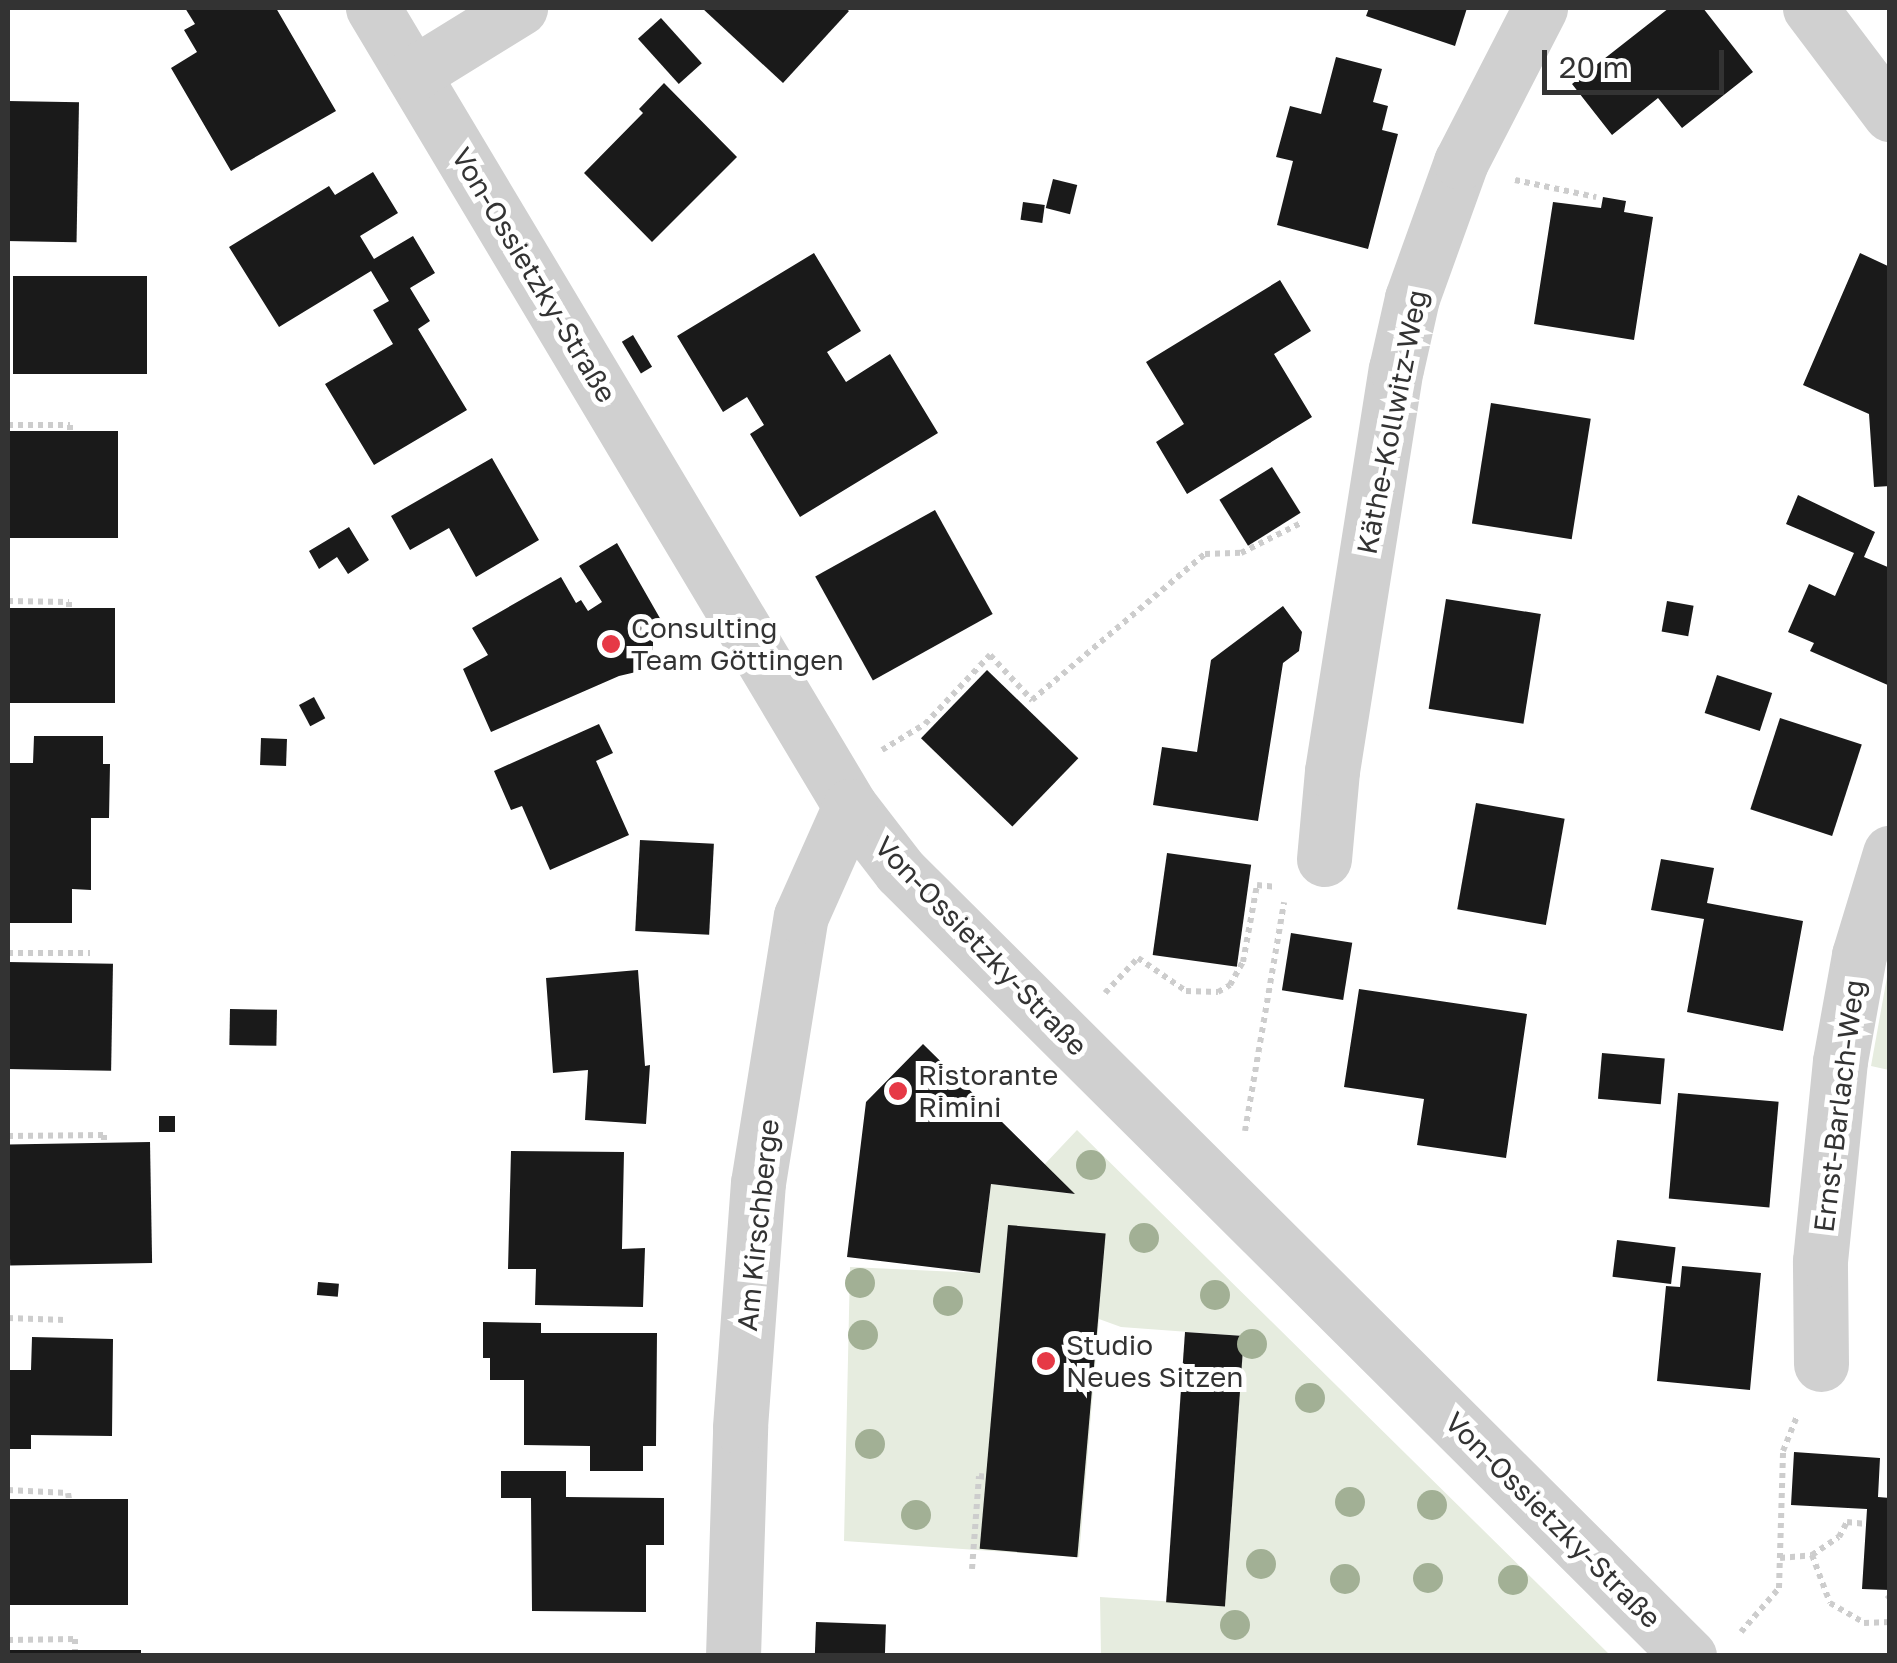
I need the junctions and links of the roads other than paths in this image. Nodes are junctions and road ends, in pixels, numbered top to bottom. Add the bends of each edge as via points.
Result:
1 (373, 8) edge
2 (520, 8) edge
3 (1540, 8) edge
4 (1810, 8) edge
5 (413, 74) junction
6 (1890, 114) edge
7 (850, 806) junction
8 (1890, 854) edge
9 (1324, 859) dead end
10 (1821, 1364) road end
11 (732, 1656) edge
12 (1689, 1656) edge

1 - 5 street, Von-Ossietzky-Straße
2 - 5 street
3 - 9 street, Käthe-Kollwitz-Weg via 1433,232 1396,369
4 - 6 street
5 - 7 street, Von-Ossietzky-Straße
7 - 11 street, Am Kirschberge via 801,916 758,1183
7 - 12 street, Von-Ossietzky-Straße via 913,884
8 - 10 street, Ernst-Barlach-Weg via 1859,955 1840,1061 1820,1261

